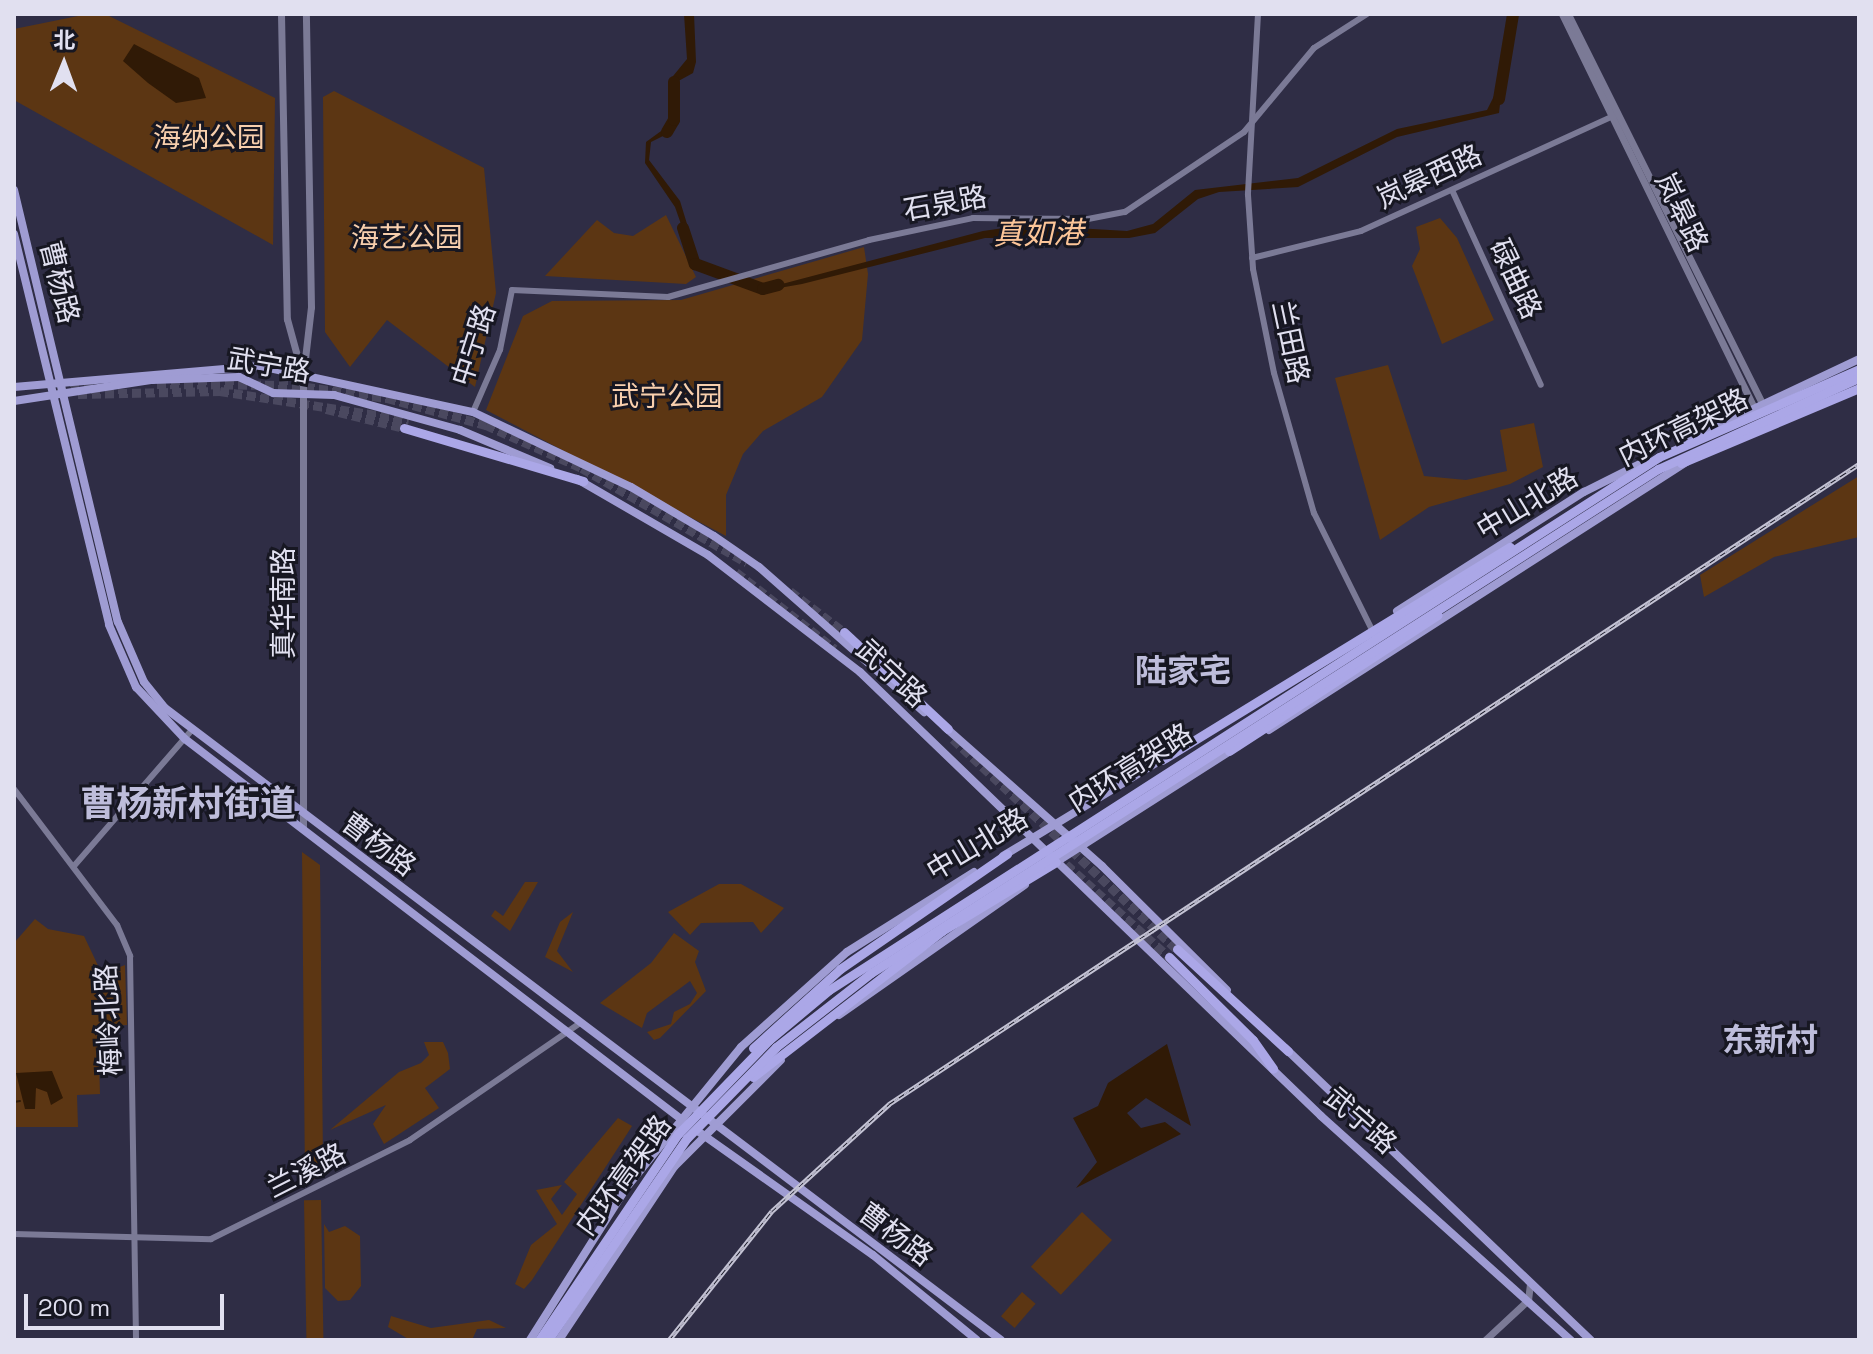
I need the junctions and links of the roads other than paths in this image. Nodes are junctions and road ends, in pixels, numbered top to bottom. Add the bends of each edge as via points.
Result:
1 (281, 14) edge
2 (306, 14) edge
3 (1258, 14) edge
4 (1367, 14) edge
5 (1562, 14) edge
6 (1568, 14) edge
7 (1572, 28) junction
8 (1614, 116) junction
9 (1255, 122) junction
10 (14, 190) edge
11 (1452, 190) junction
12 (14, 234) edge
13 (1252, 258) junction
14 (512, 290) joint
15 (1859, 359) edge
16 (1859, 369) edge
17 (303, 376) junction
18 (61, 378) junction
19 (1859, 378) edge
20 (51, 380) junction
21 (1541, 385) dead end
22 (14, 387) edge
23 (1859, 387) edge
24 (65, 394) junction
25 (53, 395) junction
26 (303, 398) junction
27 (14, 401) edge
28 (1758, 405) junction
29 (473, 412) junction
30 (1768, 427) junction
31 (404, 428) tunnel mouth
32 (1658, 469) junction
33 (583, 481) junction
34 (1549, 528) junction
35 (1475, 585) junction
36 (1370, 629) junction
37 (844, 632) tunnel mouth
38 (1388, 658) junction
39 (948, 729) junction
40 (188, 735) junction
41 (1229, 751) junction
42 (1162, 760) junction
43 (14, 789) edge
44 (303, 813) junction
45 (1053, 824) junction
46 (303, 829) junction
47 (1033, 839) junction
48 (1079, 846) junction
49 (1007, 854) junction
50 (1056, 862) junction
51 (74, 866) junction
52 (1177, 949) tunnel mouth
53 (1169, 957) tunnel mouth
54 (580, 1023) junction
55 (569, 1032) junction
56 (1288, 1051) junction
57 (1273, 1069) junction
58 (713, 1101) junction
59 (690, 1105) junction
60 (679, 1118) junction
61 (714, 1124) junction
62 (703, 1135) junction
63 (14, 1234) edge
64 (136, 1237) junction
65 (1530, 1284) junction
66 (1528, 1300) junction
67 (136, 1340) edge
68 (530, 1340) edge
69 (539, 1340) edge
70 (548, 1340) edge
71 (559, 1340) edge
72 (977, 1340) edge
73 (1001, 1340) edge
74 (1485, 1340) edge
75 (1571, 1340) edge
76 (1591, 1340) edge

1 - 17 main road, 真华南路 via 287,319
2 - 17 main road, 真华南路 via 311,307
3 - 9 street, 兰田路
4 - 9 street, 石泉路 via 1314,48
5 - 7 main road, 岚皋路
6 - 7 main road, 岚皋路
7 - 8 main road, 岚皋路
8 - 11 street, 岚皋西路
8 - 28 main road, 岚皋路
9 - 13 street, 兰田路 via 1248,195
9 - 14 street, 石泉路 via 1116,215 973,218 668,297
10 - 18 main road, 曹杨路
11 - 13 street, 岚皋西路 via 1361,231
11 - 21 street, 碌曲路
12 - 20 main road, 曹杨路
13 - 36 street, 兰田路 via 1274,373 1314,513
14 - 29 street, 中宁路 via 500,350
15 - 28 main road, 中山北路
16 - 34 highway, 内环高架路 via 1659,457
17 - 18 main road, 武宁路 via 260,366
17 - 26 main road, 真华南路
17 - 29 main road, 武宁路
18 - 20 main road, 武宁路
18 - 24 main road, 曹杨路
19 - 32 highway, 内环高架路
20 - 22 main road, 武宁路
20 - 25 main road, 曹杨路
23 - 30 main road, 中山北路
23 - 32 highway via 1714,452
24 - 25 main road, 武宁路
24 - 26 main road, 武宁路 via 152,380 239,377
24 - 40 main road, 曹杨路 via 128,652 151,691
25 - 27 main road, 武宁路
25 - 40 main road, 曹杨路 via 120,656 136,687
26 - 33 main road, 武宁路 via 334,395 460,430
26 - 44 main road, 真华南路
28 - 30 main road, 岚皋路
28 - 36 main road, 中山北路 via 1584,492
29 - 39 main road, 武宁路 via 631,487 714,536 759,567
30 - 38 main road, 中山北路 via 1664,476
31 - 33 highway
32 - 35 highway, 内环高架路
33 - 47 main road, 武宁路 via 708,555 798,621
34 - 42 highway via 1259,695
34 - 58 highway, 内环高架路 via 889,947 800,1013
35 - 41 highway
35 - 58 highway, 内环高架路 via 947,920 821,1010
36 - 38 street, 兰田路
36 - 42 main road, 中山北路
37 - 39 highway
38 - 41 main road, 中山北路
39 - 45 main road, 武宁路
40 - 44 main road, 曹杨路
40 - 46 main road, 曹杨路
40 - 51 street
41 - 48 main road, 中山北路
42 - 45 main road, 中山北路
43 - 51 street, 梅岭北路
44 - 46 main road, 真华南路
44 - 54 main road, 曹杨路
45 - 47 main road, 中山北路
45 - 48 main road, 武宁路
46 - 55 main road, 曹杨路
47 - 49 main road, 中山北路
47 - 50 main road, 武宁路
48 - 50 main road, 中山北路
48 - 56 main road, 武宁路
49 - 58 highway via 808,995
49 - 59 main road, 中山北路 via 837,960 758,1030
50 - 57 main road, 武宁路
50 - 58 highway via 930,940
50 - 61 main road, 中山北路 via 818,1030
51 - 64 street, 梅岭北路 via 117,925 130,956
52 - 56 highway
53 - 57 highway via 1253,1040
54 - 55 street, 兰溪路
54 - 59 main road, 曹杨路
55 - 60 main road, 曹杨路
55 - 64 street, 兰溪路 via 410,1140 294,1202 211,1239
56 - 65 main road, 武宁路
57 - 66 main road, 武宁路
58 - 69 highway, 内环高架路 via 650,1170
58 - 70 highway, 内环高架路 via 641,1197
59 - 60 main road, 中山北路
59 - 61 main road, 曹杨路
60 - 62 main road, 曹杨路
60 - 68 main road, 中山北路 via 598,1228
61 - 62 main road, 中山北路
61 - 73 main road, 曹杨路
62 - 71 main road, 中山北路 via 646,1205
62 - 72 main road, 曹杨路 via 873,1255
63 - 64 street, 兰溪路
64 - 67 street, 梅岭北路
65 - 66 main road
65 - 76 main road, 武宁路
66 - 74 main road
66 - 75 main road, 武宁路

